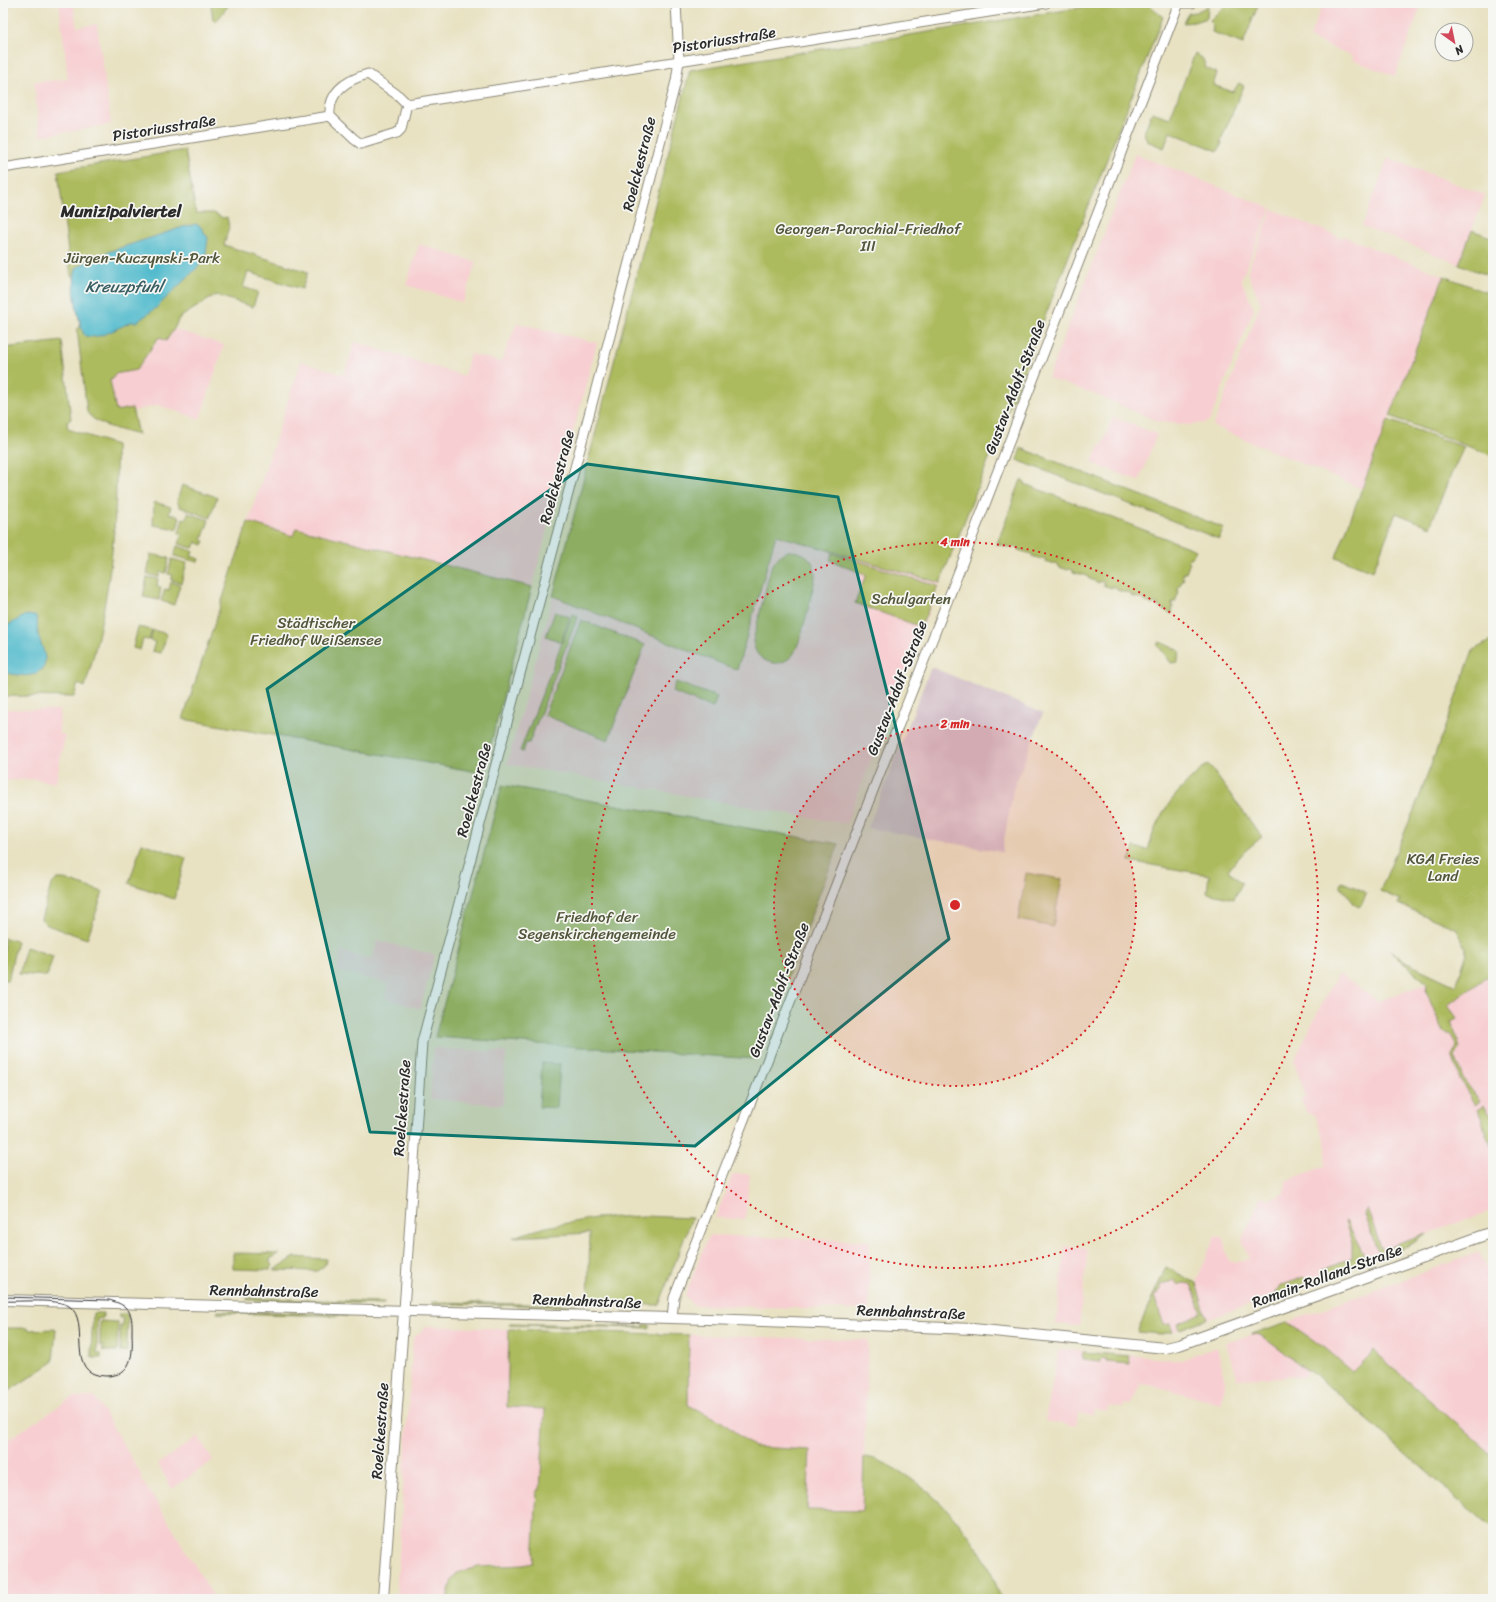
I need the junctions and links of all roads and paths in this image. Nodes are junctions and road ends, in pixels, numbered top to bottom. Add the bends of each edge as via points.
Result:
1 (676, 3) edge
2 (1046, 3) edge
3 (1180, 3) edge
4 (1192, 3) edge
5 (679, 61) junction
6 (407, 104) junction
7 (330, 116) junction
8 (3, 168) edge
9 (1493, 1232) edge
10 (3, 1300) edge
11 (404, 1310) junction
12 (672, 1318) junction
13 (1170, 1347) joint
14 (383, 1599) edge

1 - 5 street, Roelckestraße
2 - 5 street, Pistoriusstraße
3 - 4 street
3 - 12 street, Gustav-Adolf-Straße via 674,1298
5 - 6 street, Pistoriusstraße
5 - 11 street, Roelckestraße via 606,351 422,1042
6 - 7 street via 401,129 397,133 361,144
6 - 7 street via 368,74 336,90 329,108
7 - 8 street, Pistoriusstraße
9 - 13 main road, Romain-Rolland-Straße
10 - 11 main road, Rennbahnstraße
11 - 12 main road, Rennbahnstraße
11 - 14 main road, Roelckestraße
12 - 13 main road, Rennbahnstraße via 973,1329 1158,1348

